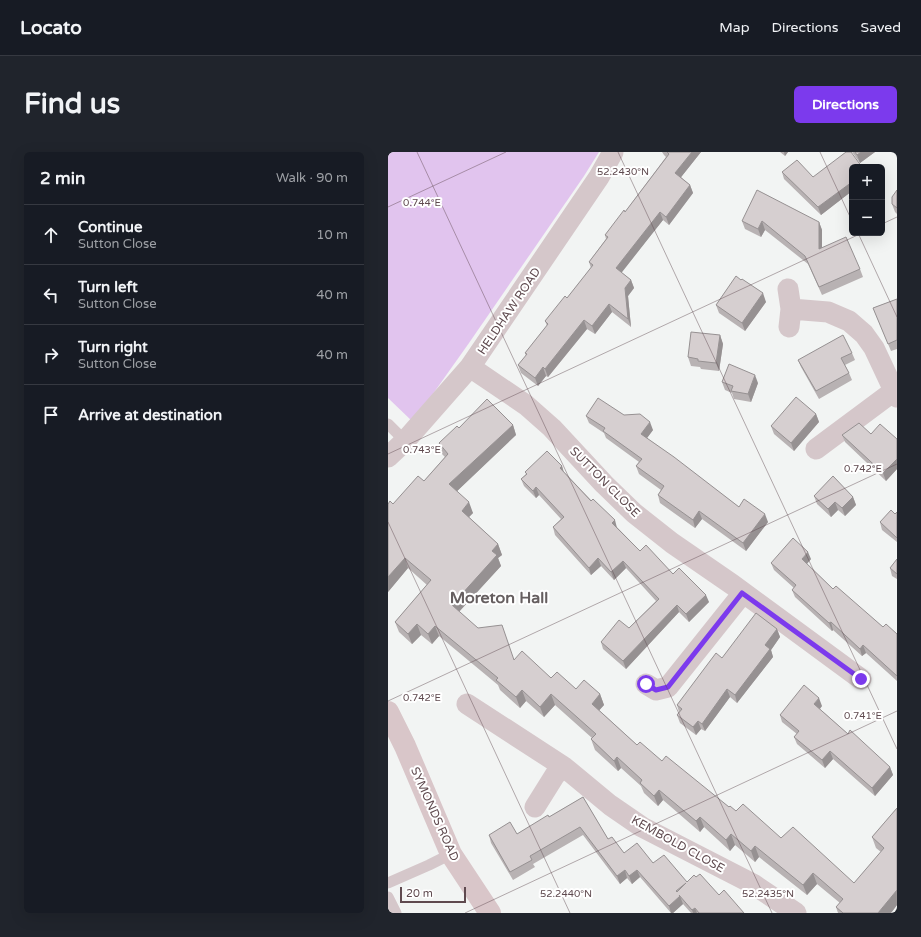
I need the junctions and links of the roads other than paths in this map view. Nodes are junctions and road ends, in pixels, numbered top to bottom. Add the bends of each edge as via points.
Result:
1 (613, 152) edge
2 (789, 308) dead end
3 (470, 367) junction
4 (895, 394) edge
5 (388, 424) edge
6 (405, 441) junction
7 (816, 449) dead end
8 (388, 457) edge
9 (742, 593) junction
10 (861, 679) dead end
11 (646, 684) dead end
12 (467, 704) dead end
13 (388, 712) edge
14 (564, 767) junction
15 (535, 807) dead end
16 (451, 854) junction
17 (388, 883) edge
18 (388, 897) edge
19 (396, 913) edge
20 (490, 913) edge
21 (796, 913) edge

1 - 3 street, HELDHAW ROAD via 599,177
2 - 4 street via 828,312 849,321 864,334 874,348
3 - 6 street, HELDHAW ROAD
3 - 9 street, SUTTON CLOSE via 552,428 634,513
4 - 7 street
5 - 6 lane
6 - 8 street, HELDHAW ROAD
9 - 10 street, SUTTON CLOSE
9 - 11 street via 668,687 656,690
12 - 14 street, KEMBOLD CLOSE
13 - 16 street, SYMONDS ROAD
14 - 15 street via 555,775
14 - 21 street, KEMBOLD CLOSE via 610,805 642,827 753,884
16 - 17 lane
16 - 20 street, SYMONDS ROAD
18 - 19 lane

